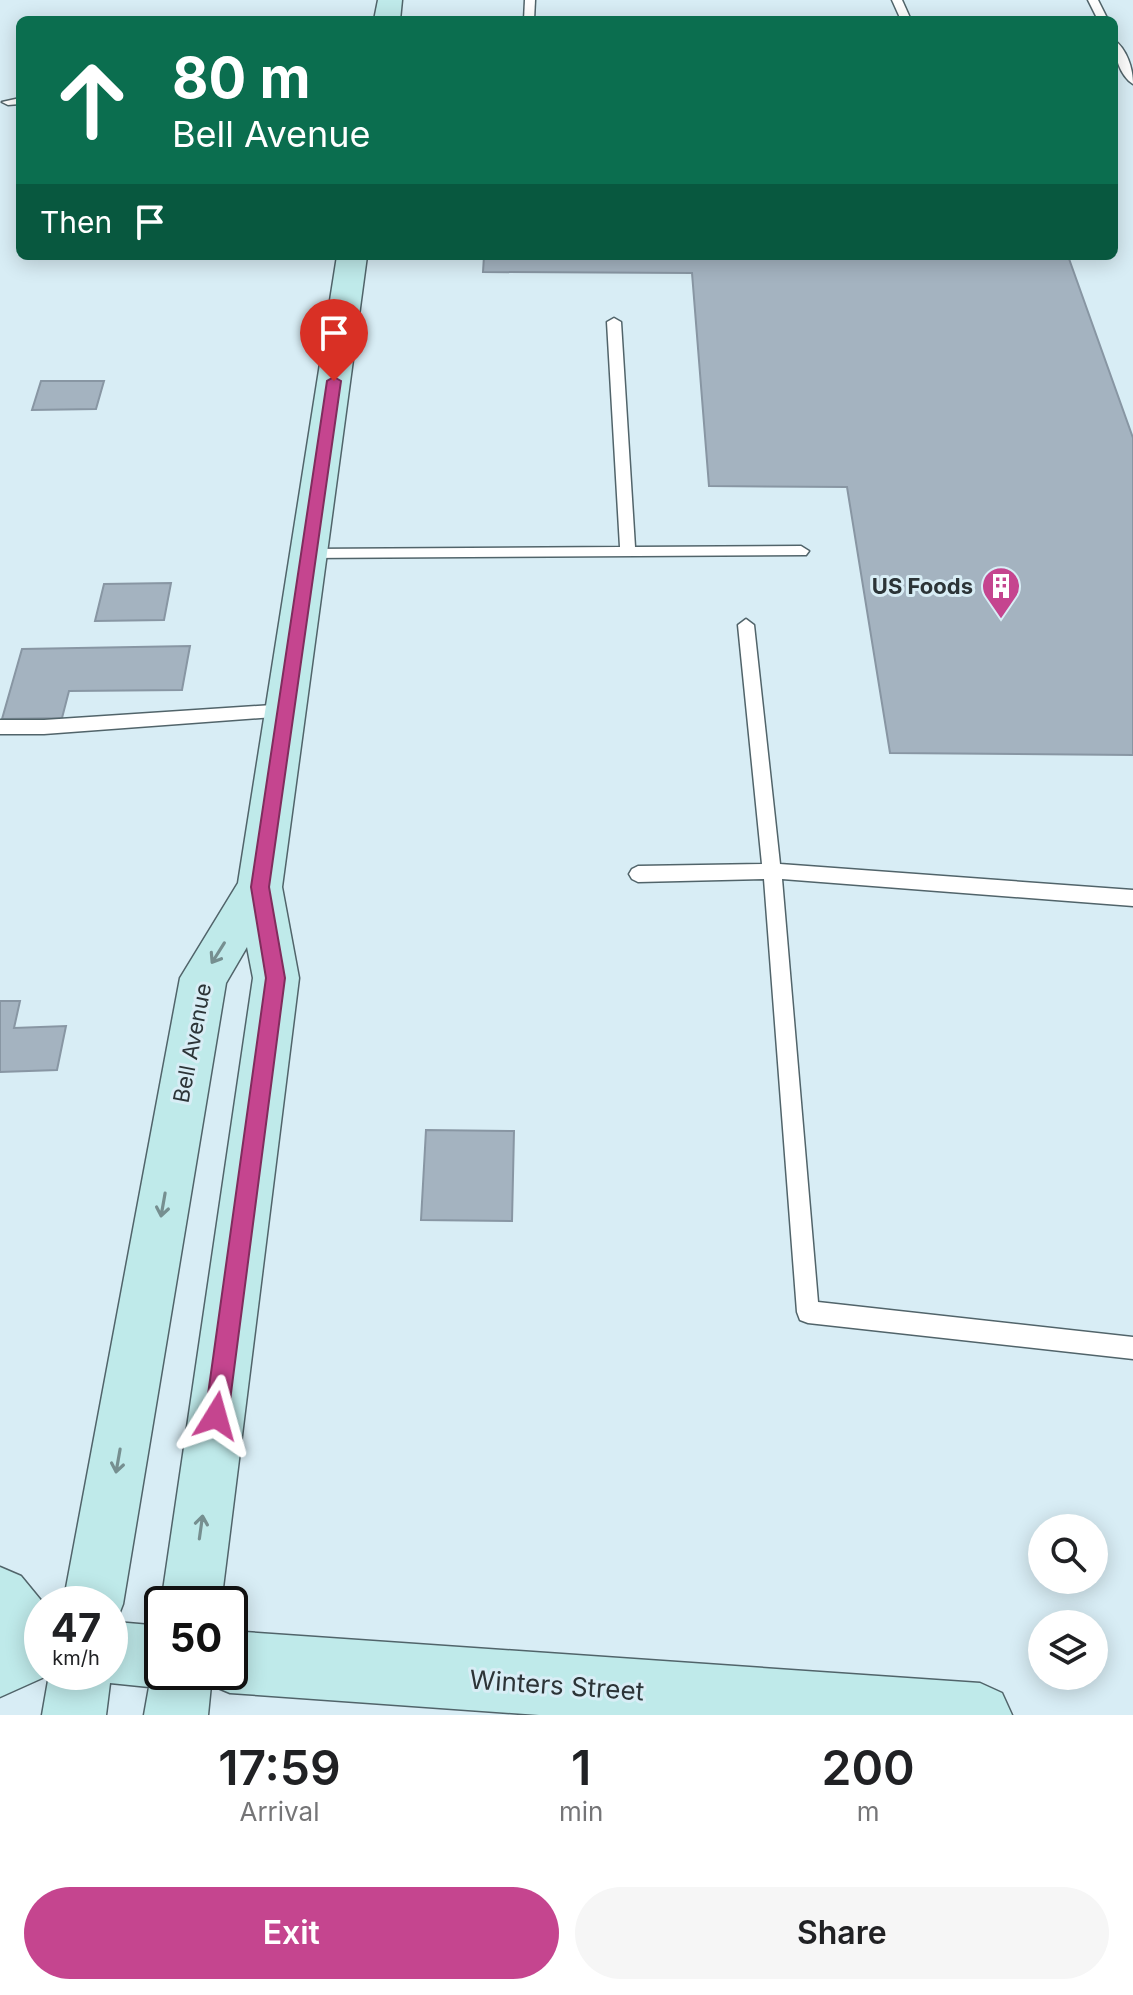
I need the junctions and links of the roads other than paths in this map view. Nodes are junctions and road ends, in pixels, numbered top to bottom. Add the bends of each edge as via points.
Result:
1 (1118, 51) edge
2 (1133, 81) edge
3 (351, 260) edge
4 (614, 322) dead end
5 (628, 551) junction
6 (801, 551) dead end
7 (309, 554) junction
8 (746, 625) dead end
9 (287, 710) junction
10 (0, 727) edge
11 (772, 871) junction
12 (638, 874) dead end
13 (260, 887) junction
14 (1133, 898) edge
15 (1133, 1348) edge
16 (96, 1586) edge
17 (193, 1586) edge
18 (0, 1597) edge
19 (24, 1633) edge
20 (248, 1663) edge
21 (60, 1690) edge
22 (179, 1690) edge
23 (74, 1715) edge
24 (176, 1715) edge
25 (980, 1715) edge

1 - 2 lane
3 - 7 main road, Bell Avenue
4 - 5 lane
5 - 6 lane
5 - 7 lane
7 - 9 main road, Bell Avenue
8 - 11 lane
9 - 10 lane
9 - 13 main road, Bell Avenue
11 - 12 lane
11 - 14 lane
11 - 15 lane via 808,1312
13 -> 16 main road, Bell Avenue via 203,978
17 -> 13 main road via 276,978
18 - 19 main road
20 - 25 main road, Winters Street
21 - 23 main road
22 - 24 main road

